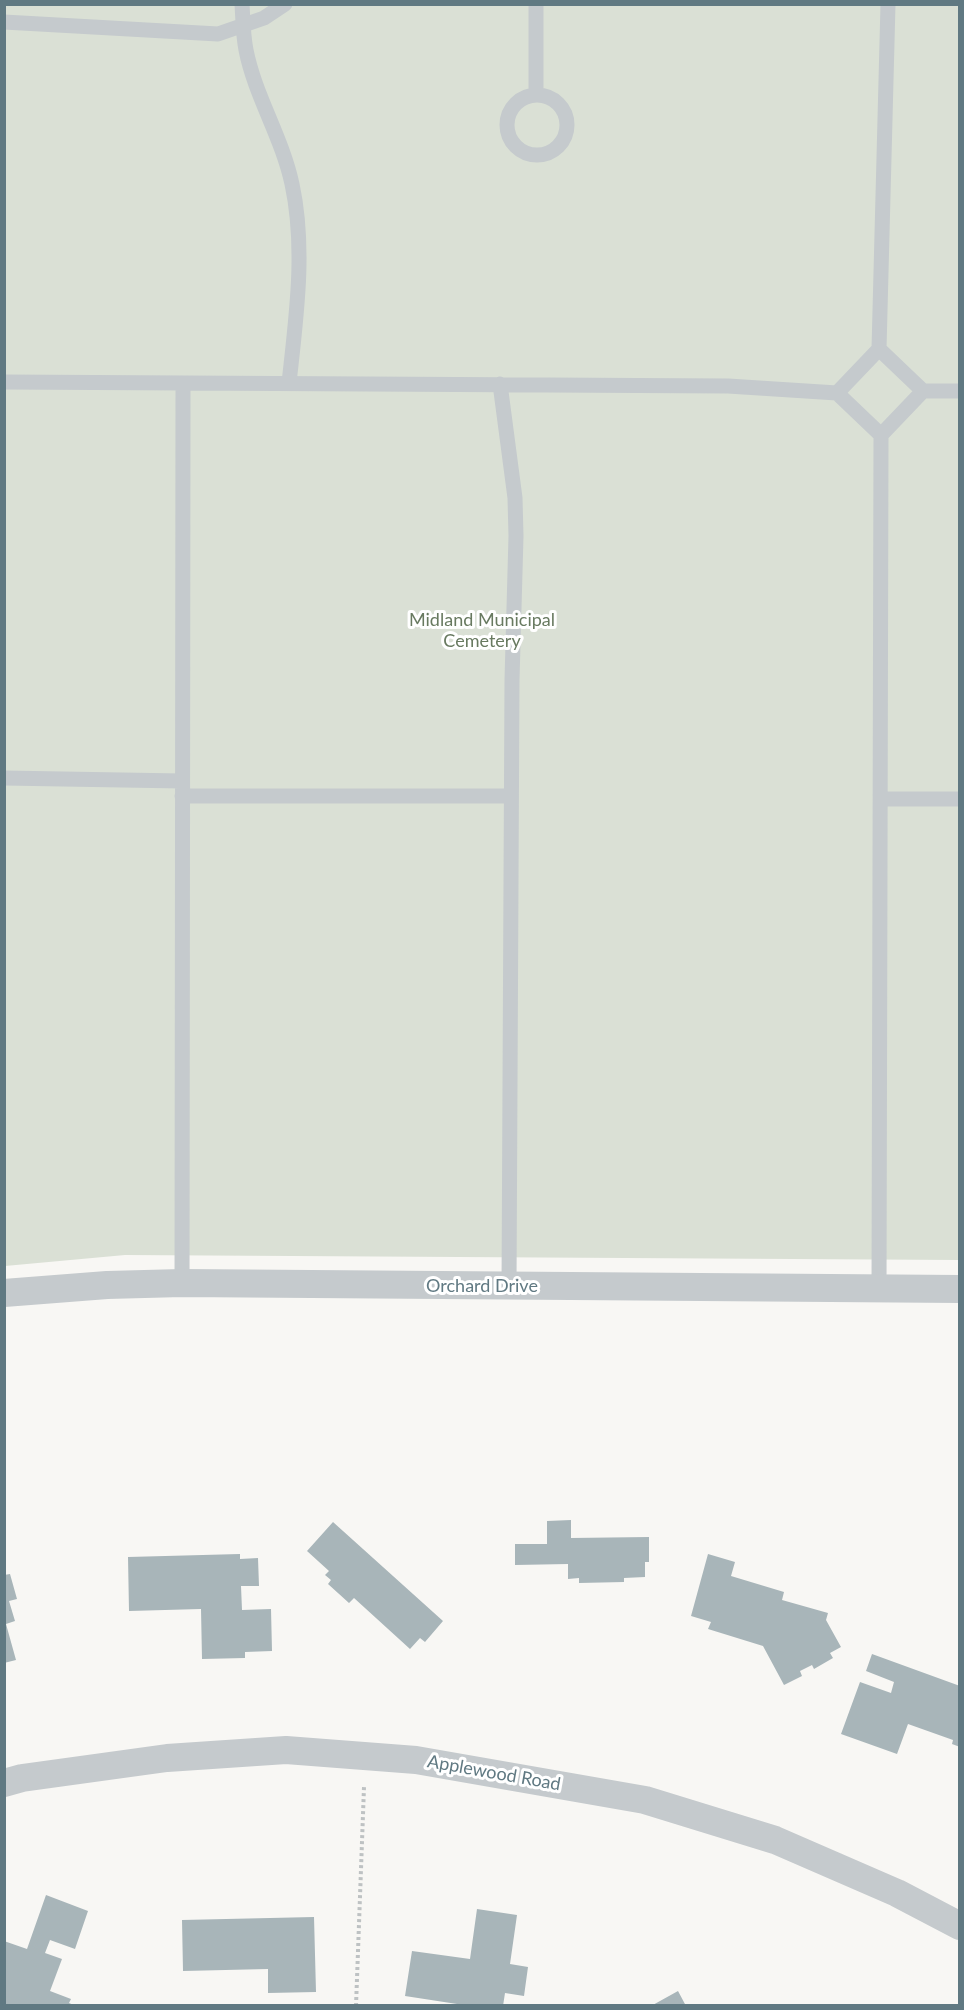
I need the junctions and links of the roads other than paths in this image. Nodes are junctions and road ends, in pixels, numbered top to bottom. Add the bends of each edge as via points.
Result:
1 (242, 4) edge
2 (285, 4) edge
3 (536, 4) edge
4 (888, 4) edge
5 (4, 22) edge
6 (243, 25) junction
7 (536, 94) junction
8 (879, 349) junction
9 (4, 382) edge
10 (183, 382) junction
11 (289, 383) junction
12 (500, 384) junction
13 (923, 391) junction
14 (960, 391) edge
15 (837, 393) junction
16 (881, 435) junction
17 (4, 778) edge
18 (182, 788) junction
19 (511, 796) junction
20 (881, 799) junction
21 (960, 799) edge
22 (182, 1283) junction
23 (509, 1286) junction
24 (879, 1289) junction
25 (960, 1289) edge
26 (4, 1293) edge
27 (4, 1783) edge
28 (960, 1926) edge

1 - 6 lane
2 - 6 lane via 264,18
3 - 7 lane
4 - 8 lane
5 - 6 lane via 218,34
6 - 11 lane via 246,51 289,174 296,213 298,270
7 - 7 lane via 517,102 510,110 507,130 520,150 543,155 555,150 568,128 559,104
8 - 13 lane
8 - 15 lane
9 - 10 lane
10 - 11 lane
10 - 18 lane
11 - 12 lane
12 - 15 lane via 728,386
12 - 19 lane via 515,498
13 - 14 lane
13 - 16 lane
15 - 16 lane
16 - 20 lane
17 - 18 lane
18 - 19 lane
18 - 22 lane
19 - 23 lane
20 - 21 lane
20 - 24 lane
22 - 23 street, Orchard Drive
22 - 26 street, Orchard Drive
23 - 24 street, Orchard Drive
24 - 25 street, Orchard Drive
27 - 28 street, Applewood Road via 166,1758 286,1750 416,1760 645,1800 775,1840 897,1893

